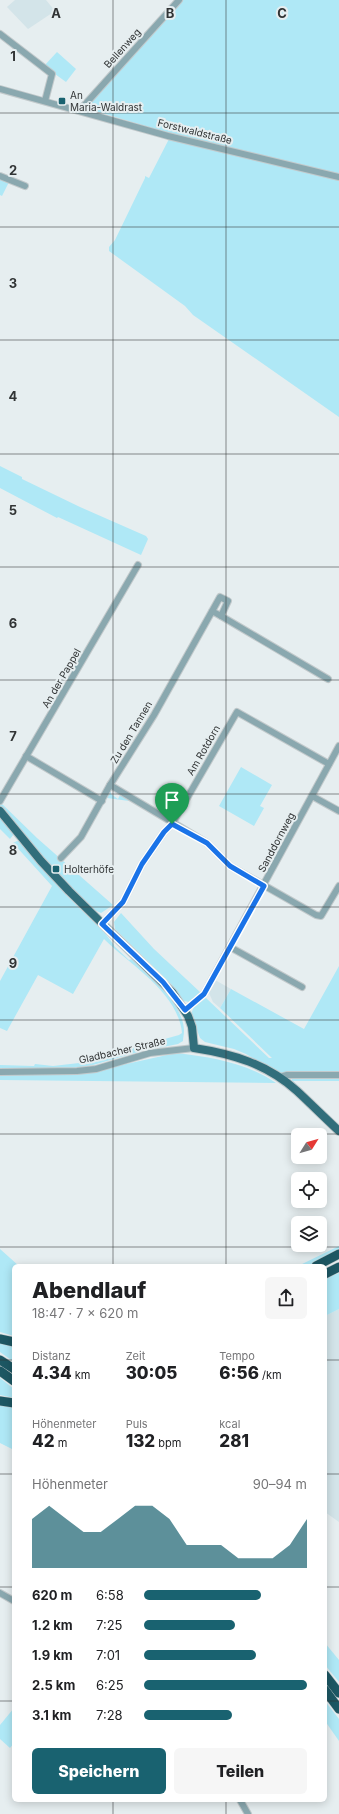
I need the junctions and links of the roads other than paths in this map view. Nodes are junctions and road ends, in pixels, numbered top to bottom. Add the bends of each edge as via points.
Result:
1 (179, 0) edge
2 (0, 34) edge
3 (0, 89) edge
4 (45, 101) junction
5 (80, 110) junction
6 (0, 176) edge
7 (339, 177) edge
8 (25, 186) dead end
9 (138, 565) dead end
10 (212, 611) junction
11 (221, 616) junction
12 (328, 679) dead end
13 (339, 746) edge
14 (26, 756) junction
15 (329, 764) junction
16 (110, 785) junction
17 (312, 796) junction
18 (0, 800) edge
19 (102, 801) junction
20 (0, 811) edge
21 (339, 811) edge
22 (172, 824) junction
23 (61, 858) dead end
24 (264, 886) junction
25 (339, 886) edge
26 (102, 924) junction
27 (230, 947) junction
28 (302, 987) dead end
29 (185, 1010) junction
30 (194, 1048) junction
31 (0, 1072) edge
32 (339, 1075) edge
33 (280, 1077) junction
34 (339, 1131) edge
35 (339, 1254) edge
36 (320, 1264) edge
37 (339, 1267) edge
38 (327, 1273) edge
39 (0, 1339) edge
40 (12, 1342) edge
41 (0, 1360) edge
42 (12, 1368) edge
43 (0, 1371) edge
44 (12, 1380) edge
45 (0, 1401) edge
46 (12, 1403) edge
47 (0, 1593) edge
48 (12, 1600) edge
49 (327, 1678) edge
50 (327, 1693) edge
51 (339, 1693) edge
52 (339, 1709) edge
53 (241, 1802) edge
54 (248, 1814) edge

1 - 5 street, Bellenweg
2 - 4 street via 52,74
3 - 4 street, Forstwaldstraße
4 - 5 street, Forstwaldstraße
5 - 7 street, Forstwaldstraße via 168,136
6 - 8 street
9 - 14 street, An der Pappel
10 - 11 street
10 - 11 street, Zu den Tannen via 220,597 228,601
10 - 16 street, Zu den Tannen via 154,715
11 - 12 street
13 - 15 street, Sanddornweg
14 - 18 street, An der Pappel
14 - 19 street
15 - 17 street, Sanddornweg
15 - 22 street, Am Rotdorn via 237,712
16 - 19 street, Zu den Tannen
16 - 22 street
17 - 21 street
17 - 24 street, Sanddornweg
19 - 23 street, Zu den Tannen via 81,837
20 - 26 main road via 49,870
22 - 24 street via 207,843 230,866
22 - 26 street, Am Rotdorn via 142,864 123,902
24 - 25 street via 321,916
24 - 27 street, Sanddornweg
26 - 29 main road via 163,982
27 - 28 street
27 - 29 street, Sanddornweg via 201,998
29 - 30 main road via 192,1027
30 - 31 street, Gladbacher Straße via 150,1053 96,1069
30 - 33 main road, Gladbacher Straße via 244,1058
32 - 33 street
33 - 34 main road, Gladbacher Straße
35 - 36 highway
37 - 38 highway
39 - 40 highway
41 - 42 highway
43 - 44 highway
45 - 46 highway
47 - 48 street
49 - 51 highway
50 - 52 highway
53 - 54 street

